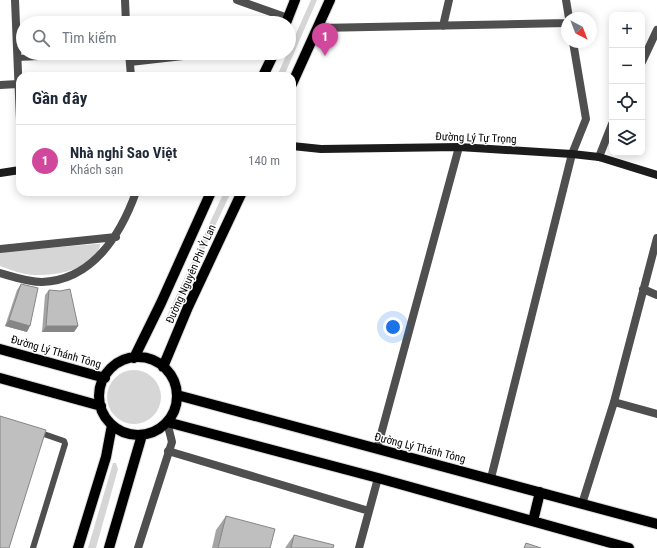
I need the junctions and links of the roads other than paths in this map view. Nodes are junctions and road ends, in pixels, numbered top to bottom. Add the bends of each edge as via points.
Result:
1 (15, 0) edge
2 (125, 0) edge
3 (237, 0) edge
4 (295, 0) edge
5 (330, 0) edge
6 (449, 0) edge
7 (566, 0) edge
8 (568, 12) edge
9 (126, 16) edge
10 (275, 16) edge
11 (289, 16) edge
12 (561, 23) edge
13 (444, 26) junction
14 (318, 28) junction
15 (16, 29) edge
16 (657, 30) edge
17 (574, 48) edge
18 (645, 56) edge
19 (17, 60) edge
20 (130, 60) edge
21 (157, 60) edge
22 (271, 60) edge
23 (130, 63) junction
24 (18, 72) edge
25 (131, 72) edge
26 (265, 72) edge
27 (296, 75) edge
28 (16, 84) edge
29 (0, 85) edge
30 (609, 132) edge
31 (296, 146) edge
32 (459, 147) junction
33 (572, 154) junction
34 (599, 157) junction
35 (16, 170) edge
36 (0, 172) edge
37 (657, 175) edge
38 (134, 196) edge
39 (209, 196) edge
40 (240, 196) edge
41 (116, 237) junction
42 (657, 238) edge
43 (0, 249) edge
44 (0, 273) edge
45 (643, 289) junction
46 (657, 295) edge
47 (0, 349) edge
48 (134, 358) junction
49 (163, 367) junction
50 (0, 378) edge
51 (105, 378) junction
52 (177, 395) junction
53 (614, 402) junction
54 (101, 406) junction
55 (657, 414) edge
56 (167, 422) junction
57 (112, 425) junction
58 (30, 430) edge
59 (142, 435) junction
60 (377, 450) junction
61 (168, 451) junction
62 (378, 478) junction
63 (491, 478) junction
64 (540, 492) junction
65 (582, 504) junction
66 (369, 511) junction
67 (533, 521) junction
68 (657, 524) edge
69 (33, 548) edge
70 (78, 548) edge
71 (109, 548) edge
72 (138, 548) edge
73 (358, 548) edge
74 (629, 548) edge

1 - 15 street
2 - 9 street
3 - 10 street
4 - 11 main road
5 - 14 main road
6 - 13 street
7 - 8 street
12 - 13 street
13 - 14 street
14 - 27 main road
16 - 18 street
17 - 33 street via 586,119
19 - 24 street
20 - 23 street
21 - 23 lane
22 - 26 main road
23 - 25 street
28 - 29 street
30 - 34 street
31 - 32 main road, Đường Lý Tự Trọng via 321,149
32 - 33 main road, Đường Lý Tự Trọng
32 - 60 street
33 - 34 main road, Đường Lý Tự Trọng
33 - 63 street
34 - 37 main road, Đường Lý Tự Trọng
35 - 36 main road
38 - 41 street
39 - 48 main road, Đường Nguyên Phi Ỷ Lan
40 - 49 main road, Đường Nguyên Phi Ỷ Lan
41 - 43 street
41 - 44 street via 106,251 93,262 65,277 41,282
42 - 45 street
45 - 46 street
45 - 53 street
47 - 51 main road, Đường Lý Thánh Tông
48 - 49 main road via 151,360
48 - 51 main road via 118,364
49 - 52 main road via 173,378
50 - 54 main road
51 - 54 main road via 100,393
52 - 56 main road via 174,411
52 - 60 main road, Đường Lý Thánh Tông
53 - 55 street
53 - 65 street
54 - 57 main road
56 - 59 main road via 157,430
56 - 61 street via 172,442
56 - 62 main road
57 - 59 main road via 127,433
57 - 70 main road via 106,457
58 - 69 lane via 64,441 65,444
59 - 71 main road
60 - 63 main road, Đường Lý Thánh Tông
61 - 66 street
61 - 72 street
62 - 66 street
62 - 67 main road
63 - 64 main road, Đường Lý Thánh Tông
64 - 65 main road, Đường Lý Thánh Tông
64 - 67 main road
65 - 68 main road, Đường Lý Thánh Tông
66 - 73 street
67 - 74 main road

